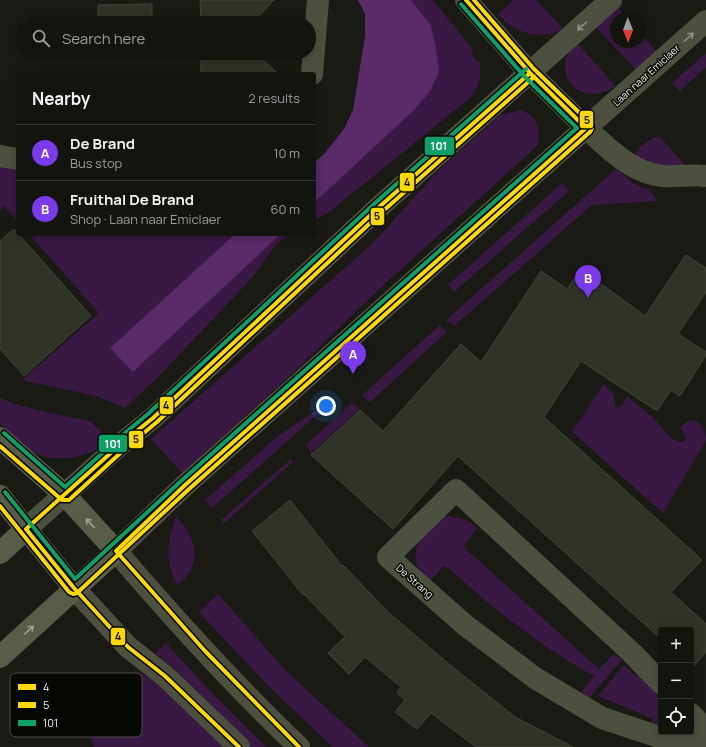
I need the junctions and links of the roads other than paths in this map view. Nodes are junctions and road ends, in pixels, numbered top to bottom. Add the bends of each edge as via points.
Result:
1 (318, 0) edge
2 (466, 0) edge
3 (610, 0) edge
4 (706, 21) edge
5 (316, 25) edge
6 (313, 60) edge
7 (312, 72) edge
8 (530, 73) junction
9 (586, 128) junction
10 (0, 156) edge
11 (16, 159) edge
12 (706, 176) edge
13 (0, 438) edge
14 (0, 496) edge
15 (65, 496) junction
16 (26, 529) junction
17 (116, 551) junction
18 (0, 553) edge
19 (74, 588) junction
20 (0, 657) edge
21 (658, 680) edge
22 (694, 717) edge
23 (706, 729) edge
24 (706, 745) edge
25 (239, 747) edge
26 (299, 747) edge

1 - 5 street
2 - 8 street
3 -> 8 street
9 -> 4 street, Laan naar Emiclaer
6 - 7 street
8 - 9 street
8 - 15 street via 378,208 153,418
9 - 12 street via 619,157 640,171 662,176
9 - 17 street, Laan naar Emiclaer via 184,486
10 - 11 street
13 - 15 main road
14 - 16 main road
15 - 16 street
17 -> 15 main road
16 - 18 main road
16 - 19 street
17 - 19 main road, Laan naar Emiclaer
17 - 26 street via 193,639
20 -> 19 main road, Laan naar Emiclaer
19 - 25 street via 128,647 165,676
21 - 24 street, De Strang via 456,490 388,557 465,625 535,678 602,718 674,742
22 - 23 street

